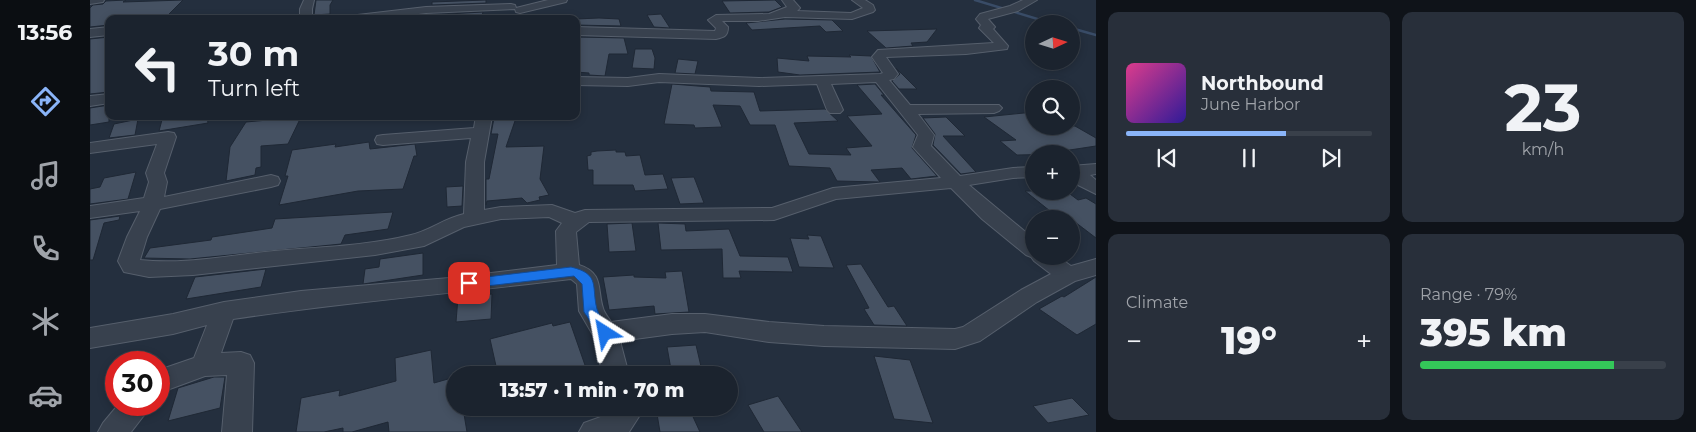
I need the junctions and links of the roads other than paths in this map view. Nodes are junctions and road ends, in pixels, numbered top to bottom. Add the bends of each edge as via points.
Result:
1 (98, 0) edge
2 (309, 0) edge
3 (562, 0) edge
4 (787, 0) edge
5 (856, 0) edge
6 (1032, 0) edge
7 (90, 1) edge
8 (516, 9) edge
9 (787, 14) junction
10 (306, 15) edge
11 (399, 15) edge
12 (105, 31) edge
13 (580, 31) edge
14 (90, 33) edge
15 (880, 78) junction
16 (822, 80) junction
17 (580, 81) edge
18 (105, 99) edge
19 (90, 101) edge
20 (994, 108) dead end
21 (835, 110) dead end
22 (907, 110) junction
23 (482, 124) edge
24 (383, 140) dead end
25 (90, 148) edge
26 (1082, 171) edge
27 (1025, 172) edge
28 (271, 181) dead end
29 (956, 182) junction
30 (1096, 188) edge
31 (152, 205) junction
32 (90, 212) edge
33 (474, 219) junction
34 (575, 221) junction
35 (1025, 243) edge
36 (1054, 265) edge
37 (1096, 267) edge
38 (568, 271) junction
39 (1067, 275) junction
40 (224, 311) junction
41 (605, 333) junction
42 (90, 338) edge
43 (204, 365) junction
44 (614, 366) edge
45 (170, 378) edge
46 (126, 416) edge
47 (625, 416) edge
48 (112, 432) edge
49 (237, 432) edge
50 (594, 432) edge

1 - 7 street
2 - 10 street
3 - 8 street
4 - 9 street via 794,8
5 - 9 street via 869,10 852,16
6 - 15 street via 982,19 988,27 985,28 1002,46 883,53 879,57 891,74
8 - 11 street via 426,10
9 - 13 street via 720,17 714,20 722,27 722,33 716,35
12 - 14 street
15 - 16 street
15 - 22 street
16 - 17 street via 750,82 659,78 628,82
16 - 21 street
18 - 19 street
20 - 22 street
22 - 29 street via 926,135 922,147
23 - 24 street
23 - 33 street via 475,162
25 - 31 street via 168,137 155,173 158,182
26 - 30 street via 1084,181
27 - 29 street
28 - 31 street
29 - 34 street via 833,194 774,214 602,215
29 - 35 street
31 - 32 street
31 - 33 street via 128,261 132,267 194,267 375,248 417,241 458,222
33 - 34 street via 534,210 552,211
34 - 38 street via 566,232
36 - 39 street
37 - 39 street
38 - 40 street
38 - 41 street via 585,278 590,312
39 - 41 street via 971,334 955,339 824,336 704,323
40 - 42 street via 173,324
40 - 43 street
41 - 44 street
43 - 45 street
43 - 49 street via 241,363
46 - 48 street
47 - 50 street via 618,424

